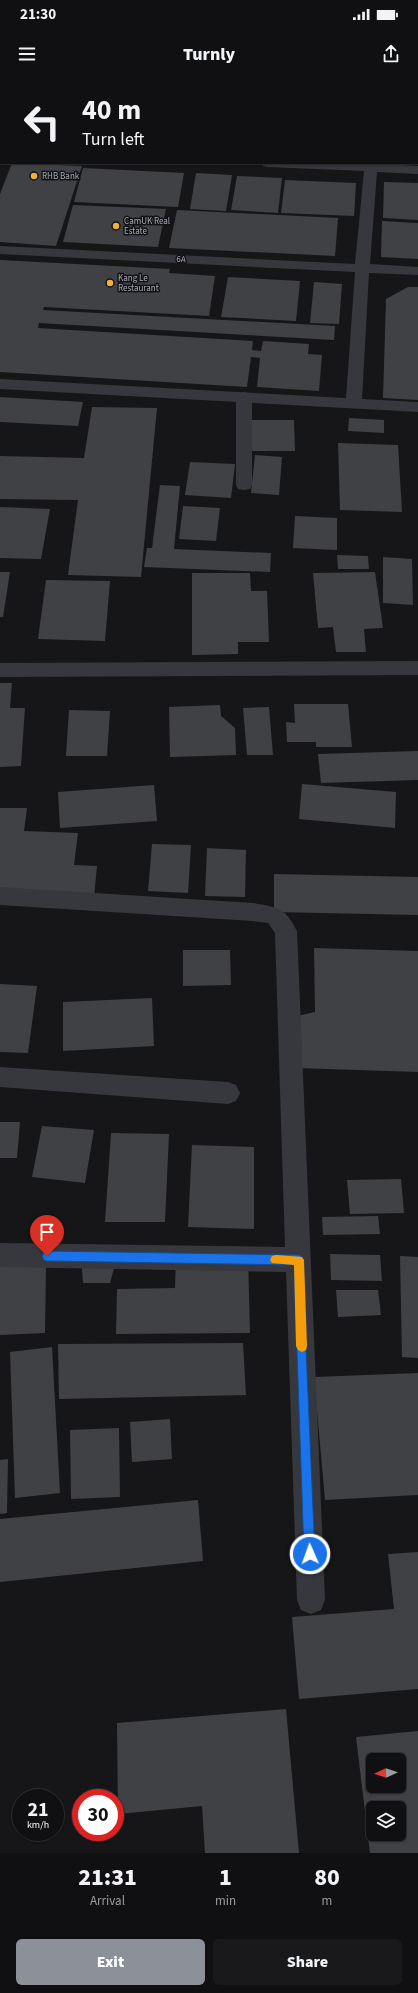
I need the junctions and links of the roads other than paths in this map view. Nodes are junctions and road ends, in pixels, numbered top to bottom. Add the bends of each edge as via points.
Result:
1 (294, 164) edge
2 (371, 167) junction
3 (418, 170) edge
4 (0, 250) edge
5 (362, 268) junction
6 (418, 271) edge
7 (0, 384) edge
8 (244, 397) junction
9 (354, 403) junction
10 (418, 407) edge
11 (244, 485) dead end
12 (418, 668) edge
13 (0, 670) edge
14 (0, 896) edge
15 (0, 1077) edge
16 (228, 1093) dead end
17 (0, 1255) edge
18 (299, 1260) junction
19 (311, 1600) dead end

1 - 2 street
2 - 3 street
2 - 5 street
4 - 5 street, 6A
5 - 6 street, 6A
5 - 9 street
7 - 8 street
8 - 9 street
8 - 11 street
9 - 10 street
12 - 13 street
14 - 18 street via 274,915 286,931
15 - 16 street
17 - 18 street
18 - 19 street

